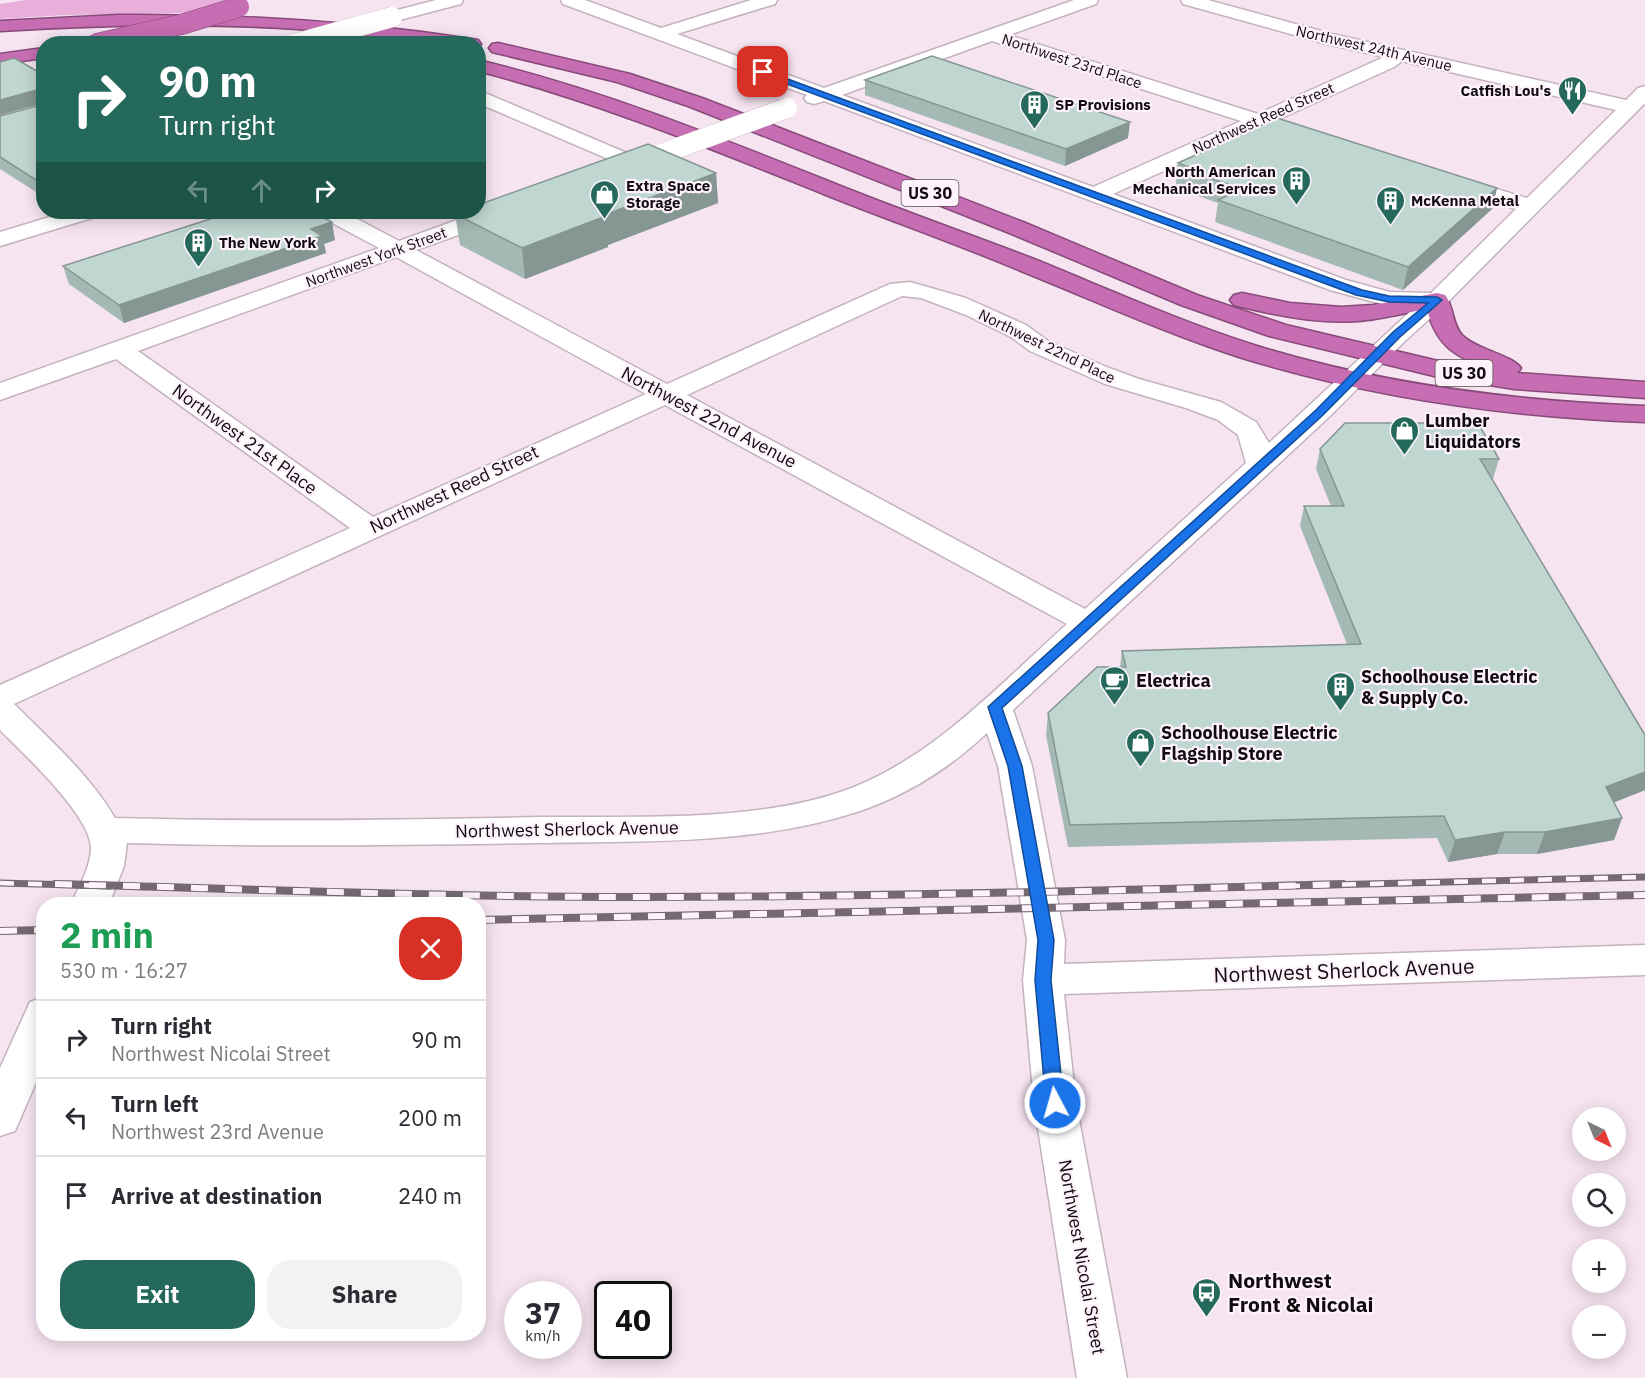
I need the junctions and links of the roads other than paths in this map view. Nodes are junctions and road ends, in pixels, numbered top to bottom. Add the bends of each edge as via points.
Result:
1 (455, 0) edge
2 (569, 0) edge
3 (770, 0) edge
4 (1090, 0) edge
5 (1189, 0) edge
6 (247, 3) edge
7 (0, 26) edge
8 (659, 34) junction
9 (991, 35) junction
10 (74, 36) edge
11 (130, 36) edge
12 (213, 36) edge
13 (324, 36) edge
14 (417, 36) edge
15 (36, 38) edge
16 (0, 39) edge
17 (486, 47) edge
18 (35, 54) edge
19 (1400, 54) junction
20 (0, 59) edge
21 (486, 67) edge
22 (824, 95) junction
23 (486, 99) edge
24 (1637, 99) edge
25 (1258, 120) junction
26 (1326, 142) edge
27 (634, 162) junction
28 (600, 175) edge
29 (1439, 178) edge
30 (1093, 195) junction
31 (522, 204) edge
32 (1530, 206) junction
33 (486, 217) edge
34 (64, 219) edge
35 (342, 219) edge
36 (481, 219) edge
37 (1015, 227) junction
38 (0, 239) edge
39 (398, 249) junction
40 (911, 288) joint
41 (1437, 300) junction
42 (120, 350) junction
43 (1377, 355) junction
44 (1352, 380) junction
45 (1552, 385) junction
46 (1645, 390) edge
47 (0, 392) edge
48 (665, 393) junction
49 (1645, 414) edge
50 (1260, 464) junction
51 (369, 528) junction
52 (1088, 623) junction
53 (0, 698) edge
54 (995, 707) junction
55 (0, 710) edge
56 (106, 830) junction
57 (93, 897) edge
58 (1645, 960) edge
59 (1043, 980) junction
60 (36, 1032) edge
61 (0, 1118) edge
62 (1102, 1378) edge

1 - 13 street, bridge
2 - 8 street
3 - 8 street
4 - 9 street
5 - 19 street, Northwest 24th Avenue
6 - 11 highway, bridge
7 - 14 highway via 144,19 272,22
8 - 22 street
9 - 22 street
9 - 25 street, Northwest 23rd Place
10 - 12 highway
15 - 16 highway
17 - 37 highway, US 30 via 589,69 674,94
18 - 20 highway
19 - 24 street, Northwest 24th Avenue
19 - 25 street, Northwest Reed Street via 1388,63
21 - 44 highway, US 30 via 657,119 1198,335
22 - 27 street, bridge
22 - 30 street
23 - 27 street
24 - 32 street
25 - 26 street, Northwest 23rd Place
25 - 30 street, Northwest Reed Street
27 - 28 street
29 - 32 street
30 - 41 street via 1359,293 1389,299
31 - 33 street, Northwest York Street
32 - 41 street
34 - 38 street
35 - 39 street, Northwest 22nd Avenue
36 - 39 street, Northwest York Street
37 - 41 highway via 1072,238 1214,291 1273,307 1371,312
37 - 43 highway, US 30 via 1234,316
39 - 42 street, Northwest York Street
39 - 48 street, Northwest 22nd Avenue
40 - 48 street, Northwest Reed Street via 887,292
40 - 50 street, Northwest 22nd Place via 1019,331 1038,345 1113,378 1189,398 1228,414 1245,426 1255,440
41 - 43 street
41 - 45 highway via 1447,332 1455,340 1484,358
42 - 47 street, Northwest York Street
42 - 51 street, Northwest 21st Place
43 - 44 street
43 - 45 highway, US 30 via 1434,368
44 - 49 highway, US 30 via 1484,403
44 - 50 street
45 - 46 highway, US 30
48 - 51 street, Northwest Reed Street
48 - 52 street, Northwest 22nd Avenue
50 - 52 street
51 - 53 street, Northwest Reed Street
52 - 54 street
54 - 56 street, Northwest Sherlock Avenue via 948,749 897,781 856,800 770,819 694,826 461,832
54 - 59 street, Northwest Nicolai Street via 1015,766 1046,940
55 - 56 street via 82,796
56 - 57 street via 110,846
58 - 59 street, Northwest Sherlock Avenue
59 - 62 street, Northwest Nicolai Street via 1055,1103
60 - 61 street

